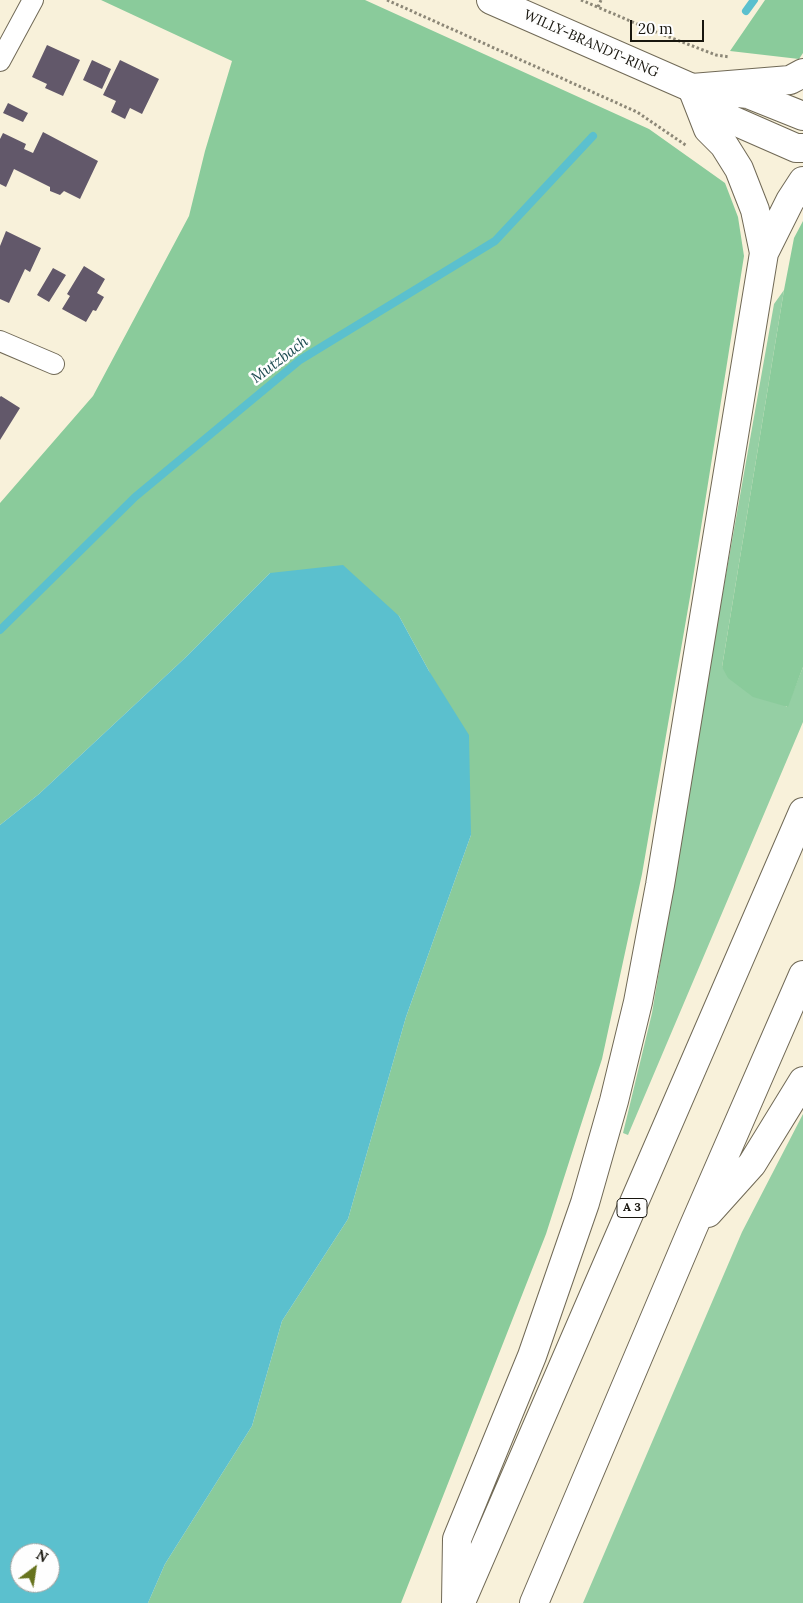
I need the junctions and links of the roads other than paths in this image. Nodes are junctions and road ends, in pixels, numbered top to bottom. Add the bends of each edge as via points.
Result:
1 (33, 0) edge
2 (490, 0) edge
3 (0, 61) edge
4 (803, 73) edge
5 (692, 88) junction
6 (803, 116) edge
7 (803, 148) edge
8 (803, 182) edge
9 (764, 253) junction
10 (0, 340) edge
11 (54, 364) dead end
12 (803, 812) edge
13 (803, 975) edge
14 (803, 1081) edge
15 (692, 1230) junction
16 (456, 1603) edge
17 (461, 1603) edge
18 (534, 1603) edge

1 - 3 street
2 - 5 main road, WILLY-BRANDT-RING
4 - 5 main road via 790,80
5 - 6 main road, WILLY-BRANDT-RING via 748,94
5 - 7 main road, WILLY-BRANDT-RING via 723,116 796,148
5 - 9 main road via 708,129 740,169
8 - 9 main road
9 - 16 main road via 638,1002 614,1101 567,1259 532,1356 457,1539
10 - 11 street
12 - 17 main road, A 3
13 - 15 main road
14 - 15 main road via 752,1164
15 - 18 main road

